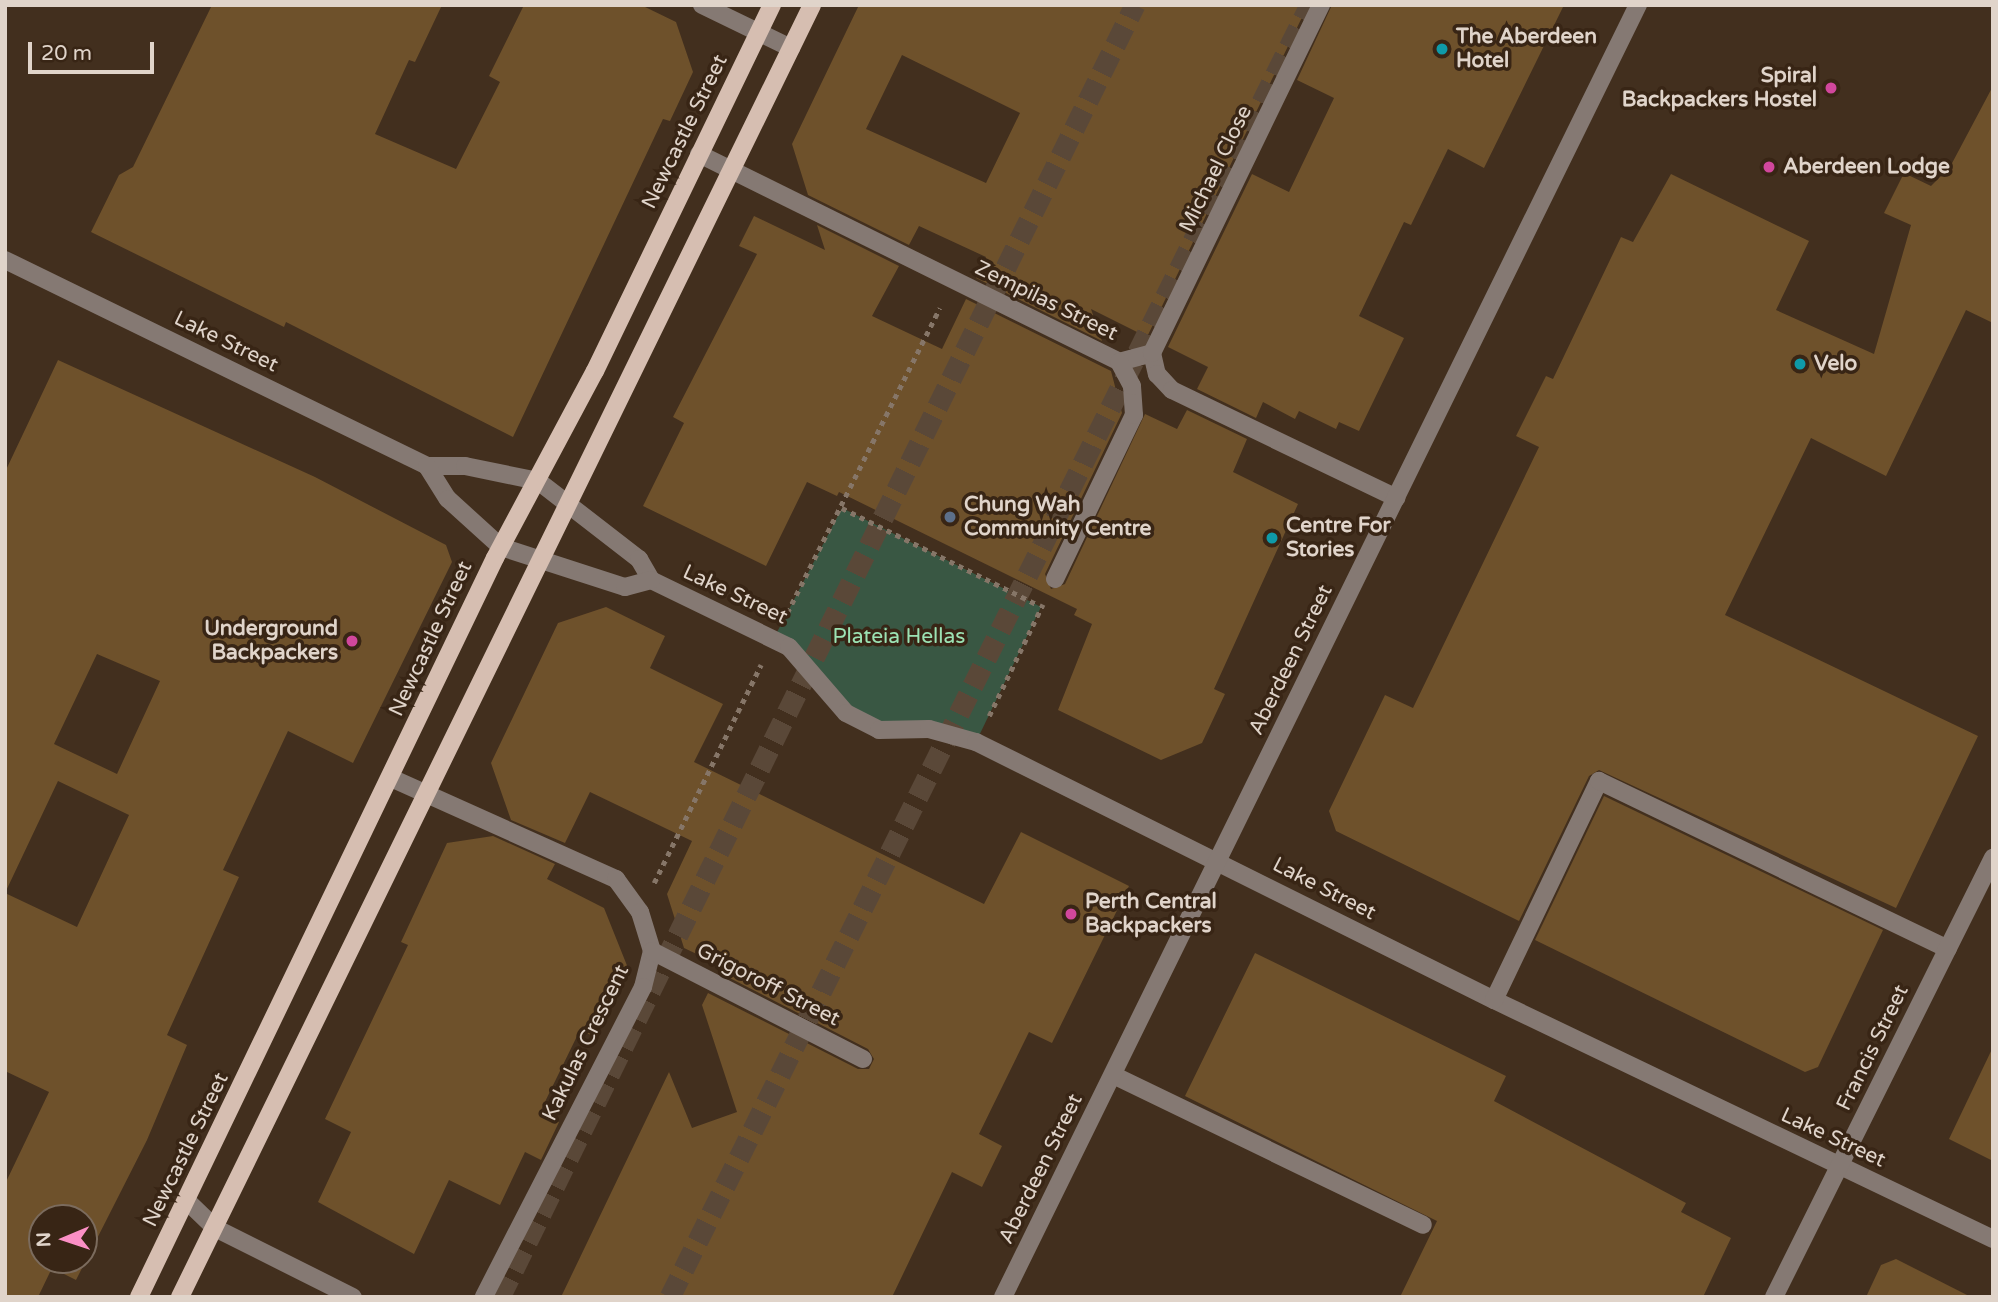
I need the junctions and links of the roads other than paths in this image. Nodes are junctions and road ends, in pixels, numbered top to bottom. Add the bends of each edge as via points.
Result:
1 (702, 5) edge
2 (772, 5) edge
3 (812, 5) edge
4 (1321, 5) edge
5 (1638, 5) edge
6 (758, 33) junction
7 (791, 48) junction
8 (699, 153) junction
9 (730, 169) junction
10 (5, 260) edge
11 (1152, 353) junction
12 (1119, 362) junction
13 (427, 466) junction
14 (538, 481) junction
15 (1396, 498) junction
16 (570, 505) junction
17 (501, 547) junction
18 (542, 559) junction
19 (1055, 579) road end
20 (651, 580) junction
21 (391, 778) junction
22 (423, 796) junction
23 (1993, 858) edge
24 (1217, 861) junction
25 (1948, 948) junction
26 (652, 951) junction
27 (1494, 1000) junction
28 (863, 1059) dead end
29 (1113, 1075) junction
30 (1839, 1166) junction
31 (187, 1201) junction
32 (1423, 1225) dead end
33 (215, 1228) junction
34 (1993, 1239) edge
35 (139, 1297) edge
36 (180, 1297) edge
37 (353, 1297) edge
38 (484, 1297) edge
39 (1003, 1297) edge
40 (1774, 1297) edge

1 - 6 street
2 - 6 main road, Newcastle Street
3 - 7 main road
4 - 11 street, Michael Close
5 - 15 street, Aberdeen Street
6 - 7 street
6 - 8 main road, Newcastle Street
7 - 9 main road
8 - 9 street, Zempilas Street
8 - 14 main road, Newcastle Street
9 - 12 street, Zempilas Street
9 - 16 main road
10 - 13 street, Lake Street
11 - 12 street, Zempilas Street
11 - 15 street via 1157,374 1172,390
12 - 19 street via 1132,386 1134,415
13 - 14 street, Lake Street via 465,466
13 - 17 street, Lake Street via 448,499
14 - 16 street, Lake Street
14 - 17 main road, Newcastle Street
15 - 24 street, Aberdeen Street
16 - 18 main road
16 - 20 street, Lake Street via 639,559
17 - 18 street, Lake Street
17 - 21 main road, Newcastle Street
18 - 20 street, Lake Street via 625,587
18 - 22 main road
20 - 24 street, Lake Street via 775,636 846,713 879,730 929,729 976,742
21 - 22 street, Kakulas Crescent
21 - 31 main road, Newcastle Street
22 - 26 street, Kakulas Crescent via 616,879 640,912
22 - 33 main road
23 - 25 street, Francis Street
24 - 27 street, Lake Street
24 - 29 street, Aberdeen Street
25 - 27 street via 1600,781
25 - 30 street, Francis Street
26 - 28 street, Grigoroff Street
26 - 38 street, Kakulas Crescent via 643,987
27 - 30 street, Lake Street
29 - 32 street
29 - 39 street, Aberdeen Street
30 - 34 street, Lake Street
30 - 40 street, Francis Street
31 - 33 street
31 - 35 main road, Newcastle Street
33 - 36 main road
33 - 37 street

